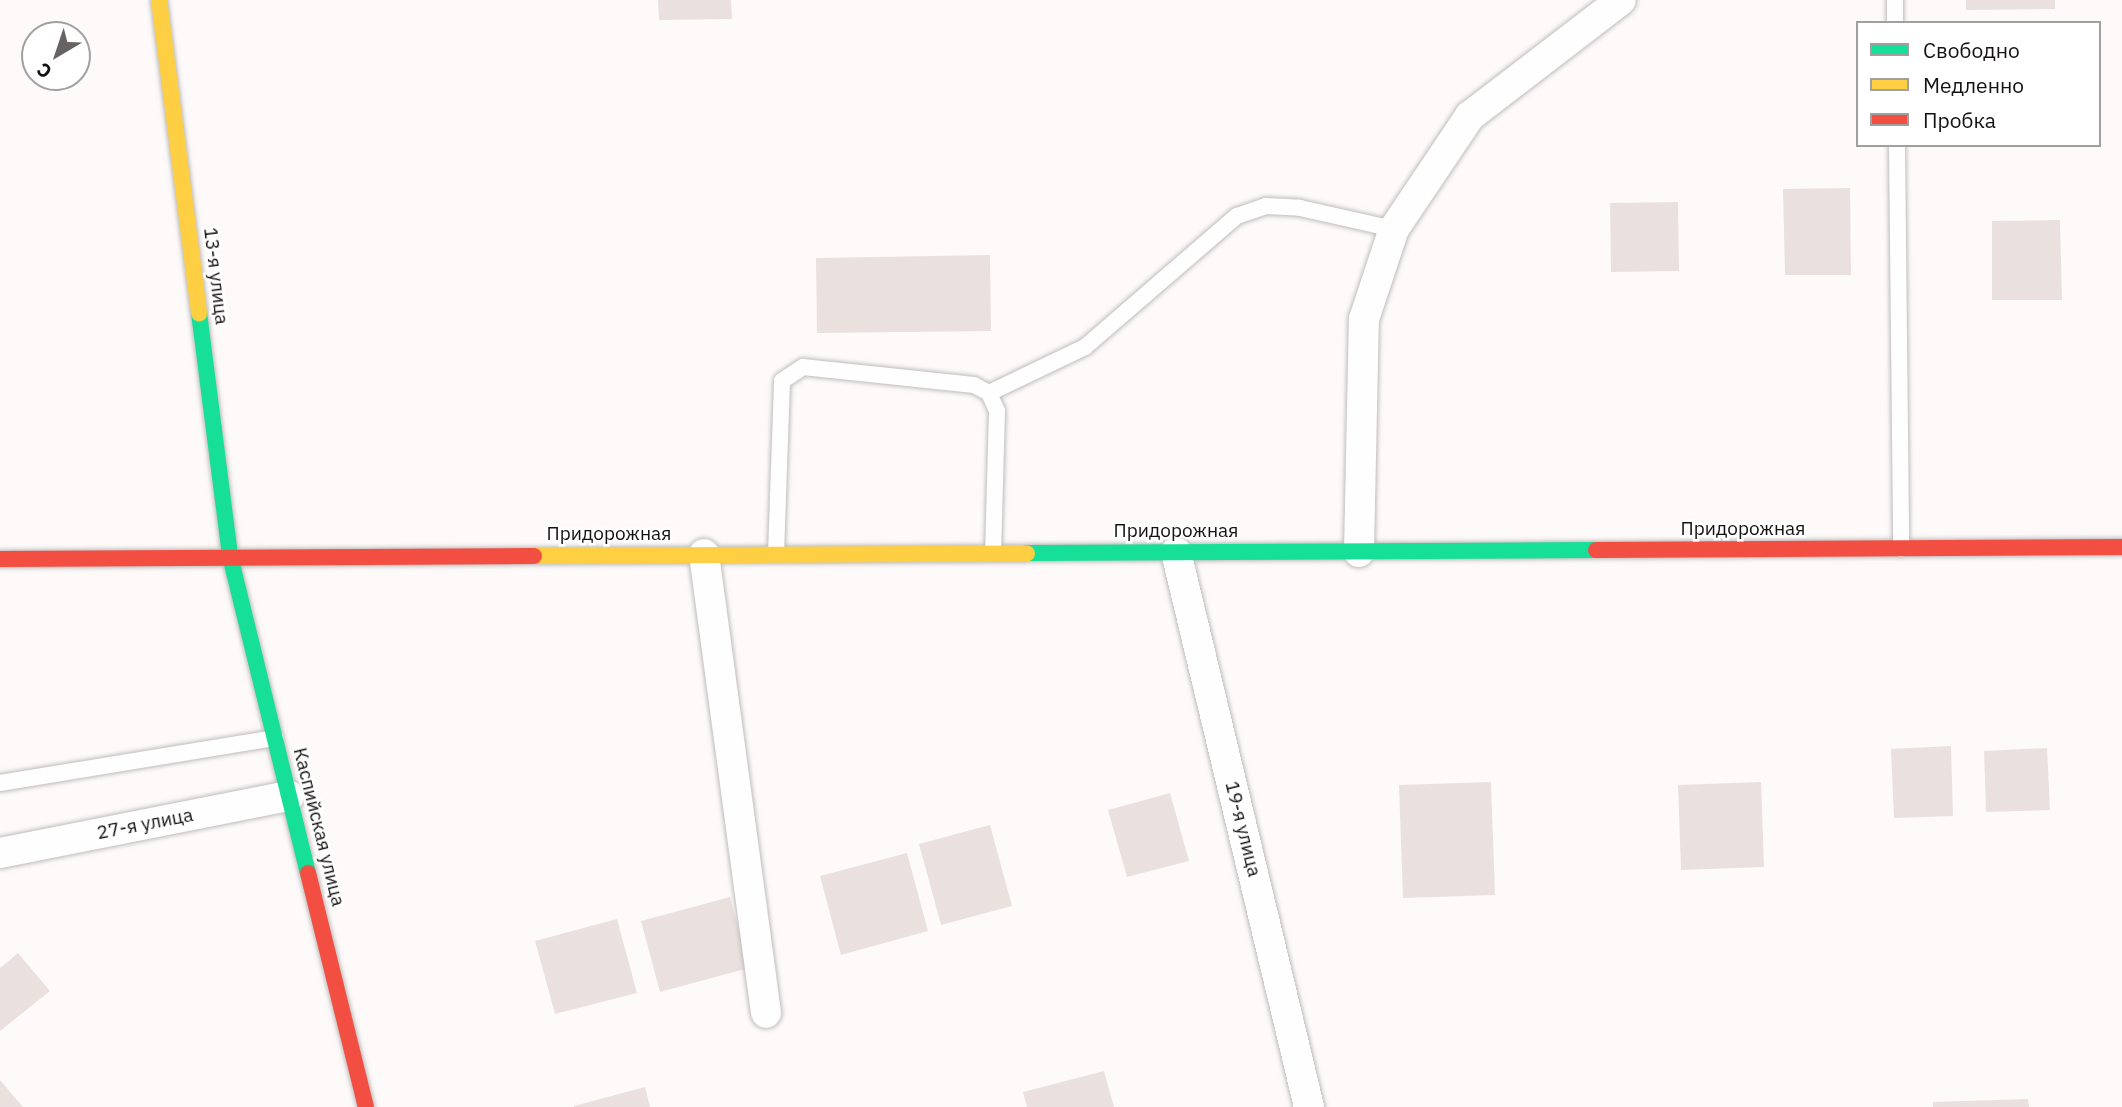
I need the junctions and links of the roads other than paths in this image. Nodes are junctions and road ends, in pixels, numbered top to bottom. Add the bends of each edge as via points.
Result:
1 (159, 0) edge
2 (1621, 0) edge
3 (1895, 0) edge
4 (1895, 21) edge
5 (1896, 147) edge
6 (1394, 229) junction
7 (989, 393) junction
8 (2122, 547) edge
9 (1901, 549) junction
10 (993, 551) junction
11 (1176, 552) junction
12 (1359, 552) junction
13 (704, 554) junction
14 (776, 554) junction
15 (230, 556) junction
16 (0, 559) edge
17 (275, 738) junction
18 (0, 783) edge
19 (289, 796) junction
20 (0, 853) edge
21 (766, 1013) dead end
22 (366, 1107) edge
23 (1309, 1107) edge

1 - 15 street, 13-я улица
2 - 6 street via 1470,117
3 - 4 lane
5 - 9 lane
6 - 7 lane via 1300,208 1266,206 1237,216 1085,348
6 - 12 street via 1364,319
7 - 10 lane via 998,411
7 - 14 lane via 974,385 803,367 790,373 782,382
8 - 9 street, Придорожная
9 - 12 street, Придорожная
10 - 11 street, Придорожная
10 - 14 street, Придорожная
11 - 12 street, Придорожная
11 - 23 street, 19-я улица
13 - 14 street, Придорожная
13 - 15 street, Придорожная
13 - 21 street
15 - 16 street, Придорожная
15 - 17 street, Каспийская улица
17 - 18 lane
17 - 19 street, Каспийская улица
19 - 20 street, 27-я улица
19 - 22 street, Каспийская улица

